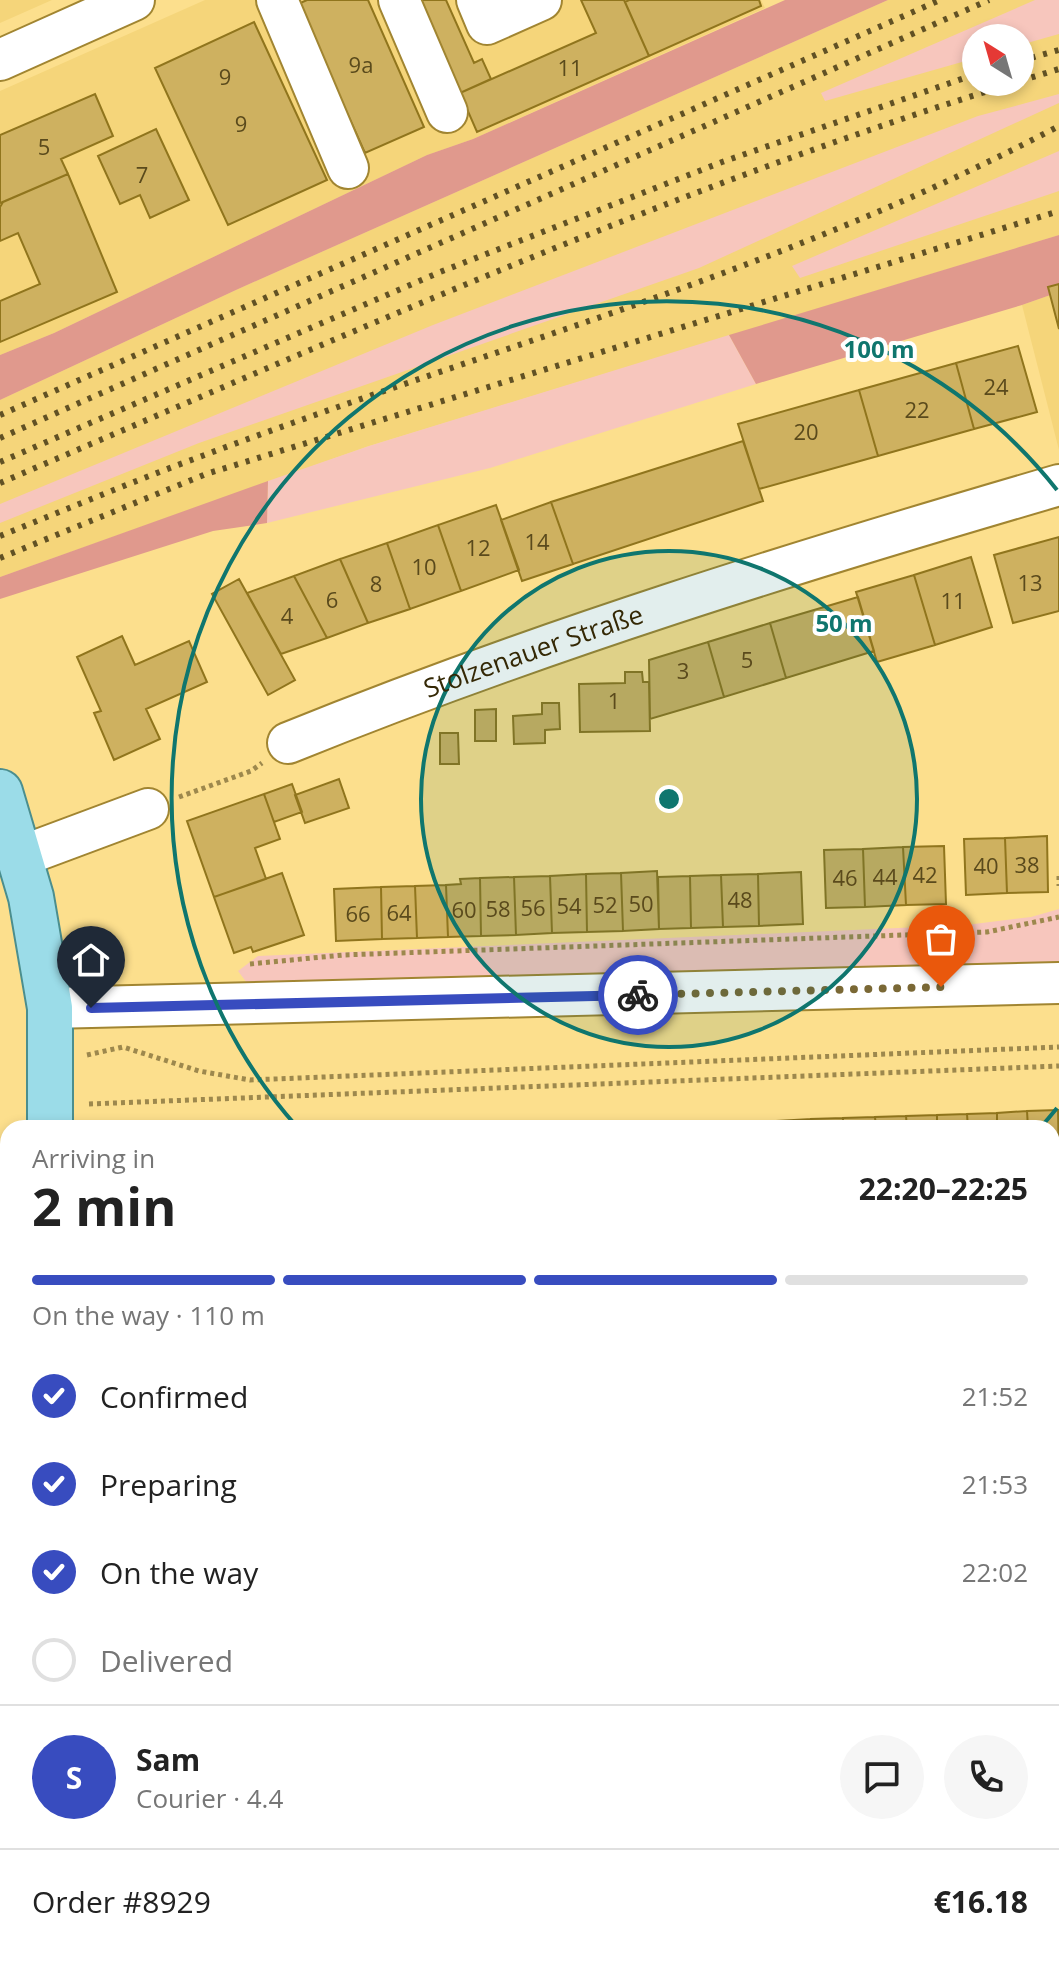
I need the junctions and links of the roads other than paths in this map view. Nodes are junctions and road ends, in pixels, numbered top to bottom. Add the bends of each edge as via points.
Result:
1 (134, 0) edge
2 (277, 0) edge
3 (399, 0) edge
4 (477, 0) edge
5 (541, 0) edge
6 (0, 60) edge
7 (447, 112) dead end
8 (348, 168) dead end
9 (1059, 485) edge
10 (288, 743) road end
11 (0, 792) edge
12 (148, 809) road end
13 (22, 856) junction
14 (1059, 983) edge
15 (50, 1008) junction
16 (50, 1117) edge

1 - 6 street
2 - 8 street
3 - 7 street
4 - 5 street via 487,24
9 - 10 street, Stolzenauer Straße via 623,618
11 - 13 main road
12 - 13 street
13 - 15 main road
14 - 15 street
15 - 16 main road

